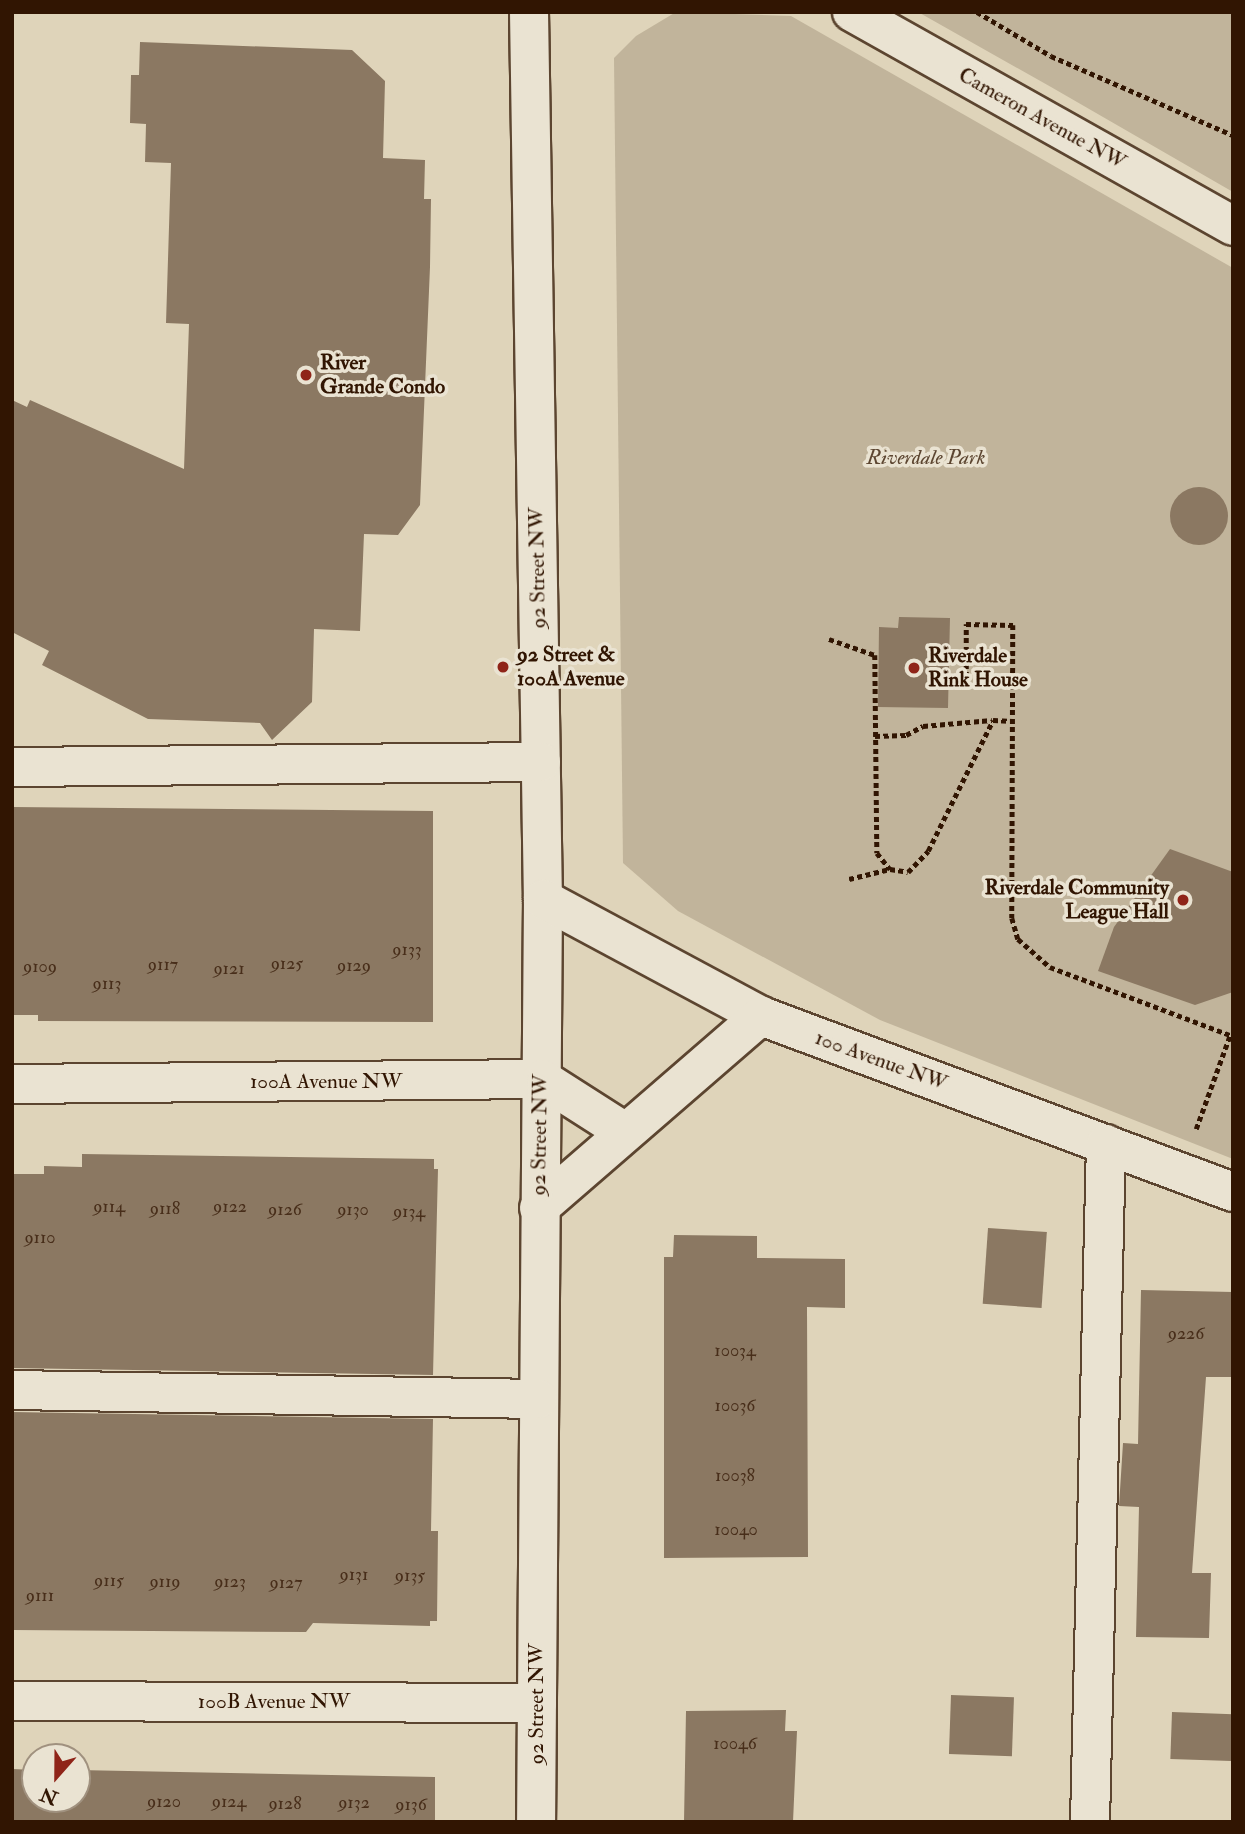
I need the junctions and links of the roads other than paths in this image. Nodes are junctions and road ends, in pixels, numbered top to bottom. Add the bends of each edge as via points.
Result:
1 (529, 12) edge
2 (852, 12) edge
3 (1233, 226) edge
4 (541, 762) junction
5 (12, 768) edge
6 (542, 899) junction
7 (761, 1016) junction
8 (541, 1079) junction
9 (12, 1084) edge
10 (625, 1132) junction
11 (1106, 1144) junction
12 (1233, 1192) edge
13 (538, 1208) junction
14 (12, 1390) edge
15 (538, 1399) junction
16 (12, 1701) edge
17 (537, 1703) junction
18 (536, 1822) edge
19 (1090, 1822) edge

1 - 4 street, 92 Street NW
2 - 3 street, Cameron Avenue NW
4 - 5 street
4 - 6 street, 92 Street NW
6 - 7 street, 100 Avenue NW
6 - 8 street, 92 Street NW
7 - 10 street, 92 Street NW
7 - 11 street, 100 Avenue NW
8 - 9 street, 100A Avenue NW
8 - 10 street
8 - 13 street, 92 Street NW
10 - 13 street, 92 Street NW
11 - 12 street, 100 Avenue NW
11 - 19 street
13 - 15 street, 92 Street NW
14 - 15 street
15 - 17 street, 92 Street NW
16 - 17 street, 100B Avenue NW
17 - 18 street, 92 Street NW

